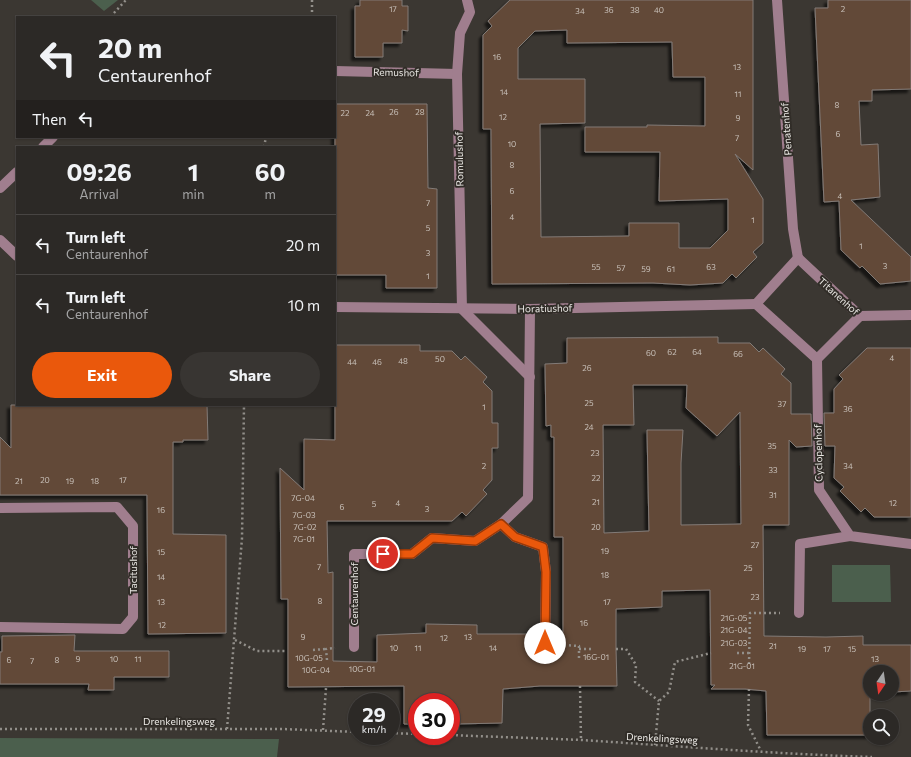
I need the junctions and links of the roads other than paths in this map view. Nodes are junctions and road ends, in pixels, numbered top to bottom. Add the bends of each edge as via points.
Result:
1 (467, 0) edge
2 (777, 0) edge
3 (336, 71) edge
4 (457, 74) junction
5 (52, 138) edge
6 (43, 146) edge
7 (16, 173) edge
8 (0, 188) edge
9 (0, 240) edge
10 (16, 255) edge
11 (798, 258) junction
12 (756, 304) junction
13 (336, 308) edge
14 (462, 309) junction
15 (530, 309) junction
16 (911, 315) edge
17 (860, 316) junction
18 (817, 359) junction
19 (530, 377) junction
20 (0, 508) edge
21 (501, 524) junction
22 (850, 536) junction
23 (911, 544) edge
24 (799, 612) road end
25 (0, 627) edge
26 (545, 643) road end
27 (354, 647) dead end

1 - 4 street, Romulushof via 470,12 460,33
2 - 11 street, Penatenhof via 793,229
3 - 4 street, Remushof
4 - 14 street, Romulushof
5 - 6 street
7 - 8 street
9 - 10 street
11 - 12 street
11 - 17 street, Titanenhof
12 - 15 street, Horatiushof
12 - 18 street
13 - 14 street, Horatiushof
14 - 15 street, Horatiushof
14 - 19 street
15 - 19 street, Centaurenhof
16 - 17 street, Titanenhof
17 - 18 street
18 - 22 street, Cyclopenhof via 819,490
19 - 21 street, Centaurenhof via 528,498
20 - 25 street, Tacitushof via 117,507 133,526 133,617 124,630
21 - 26 street via 515,537 543,547 546,572
21 - 27 street, Centaurenhof via 475,541 432,538 412,554 354,554
22 - 23 street
22 - 24 street via 800,544

